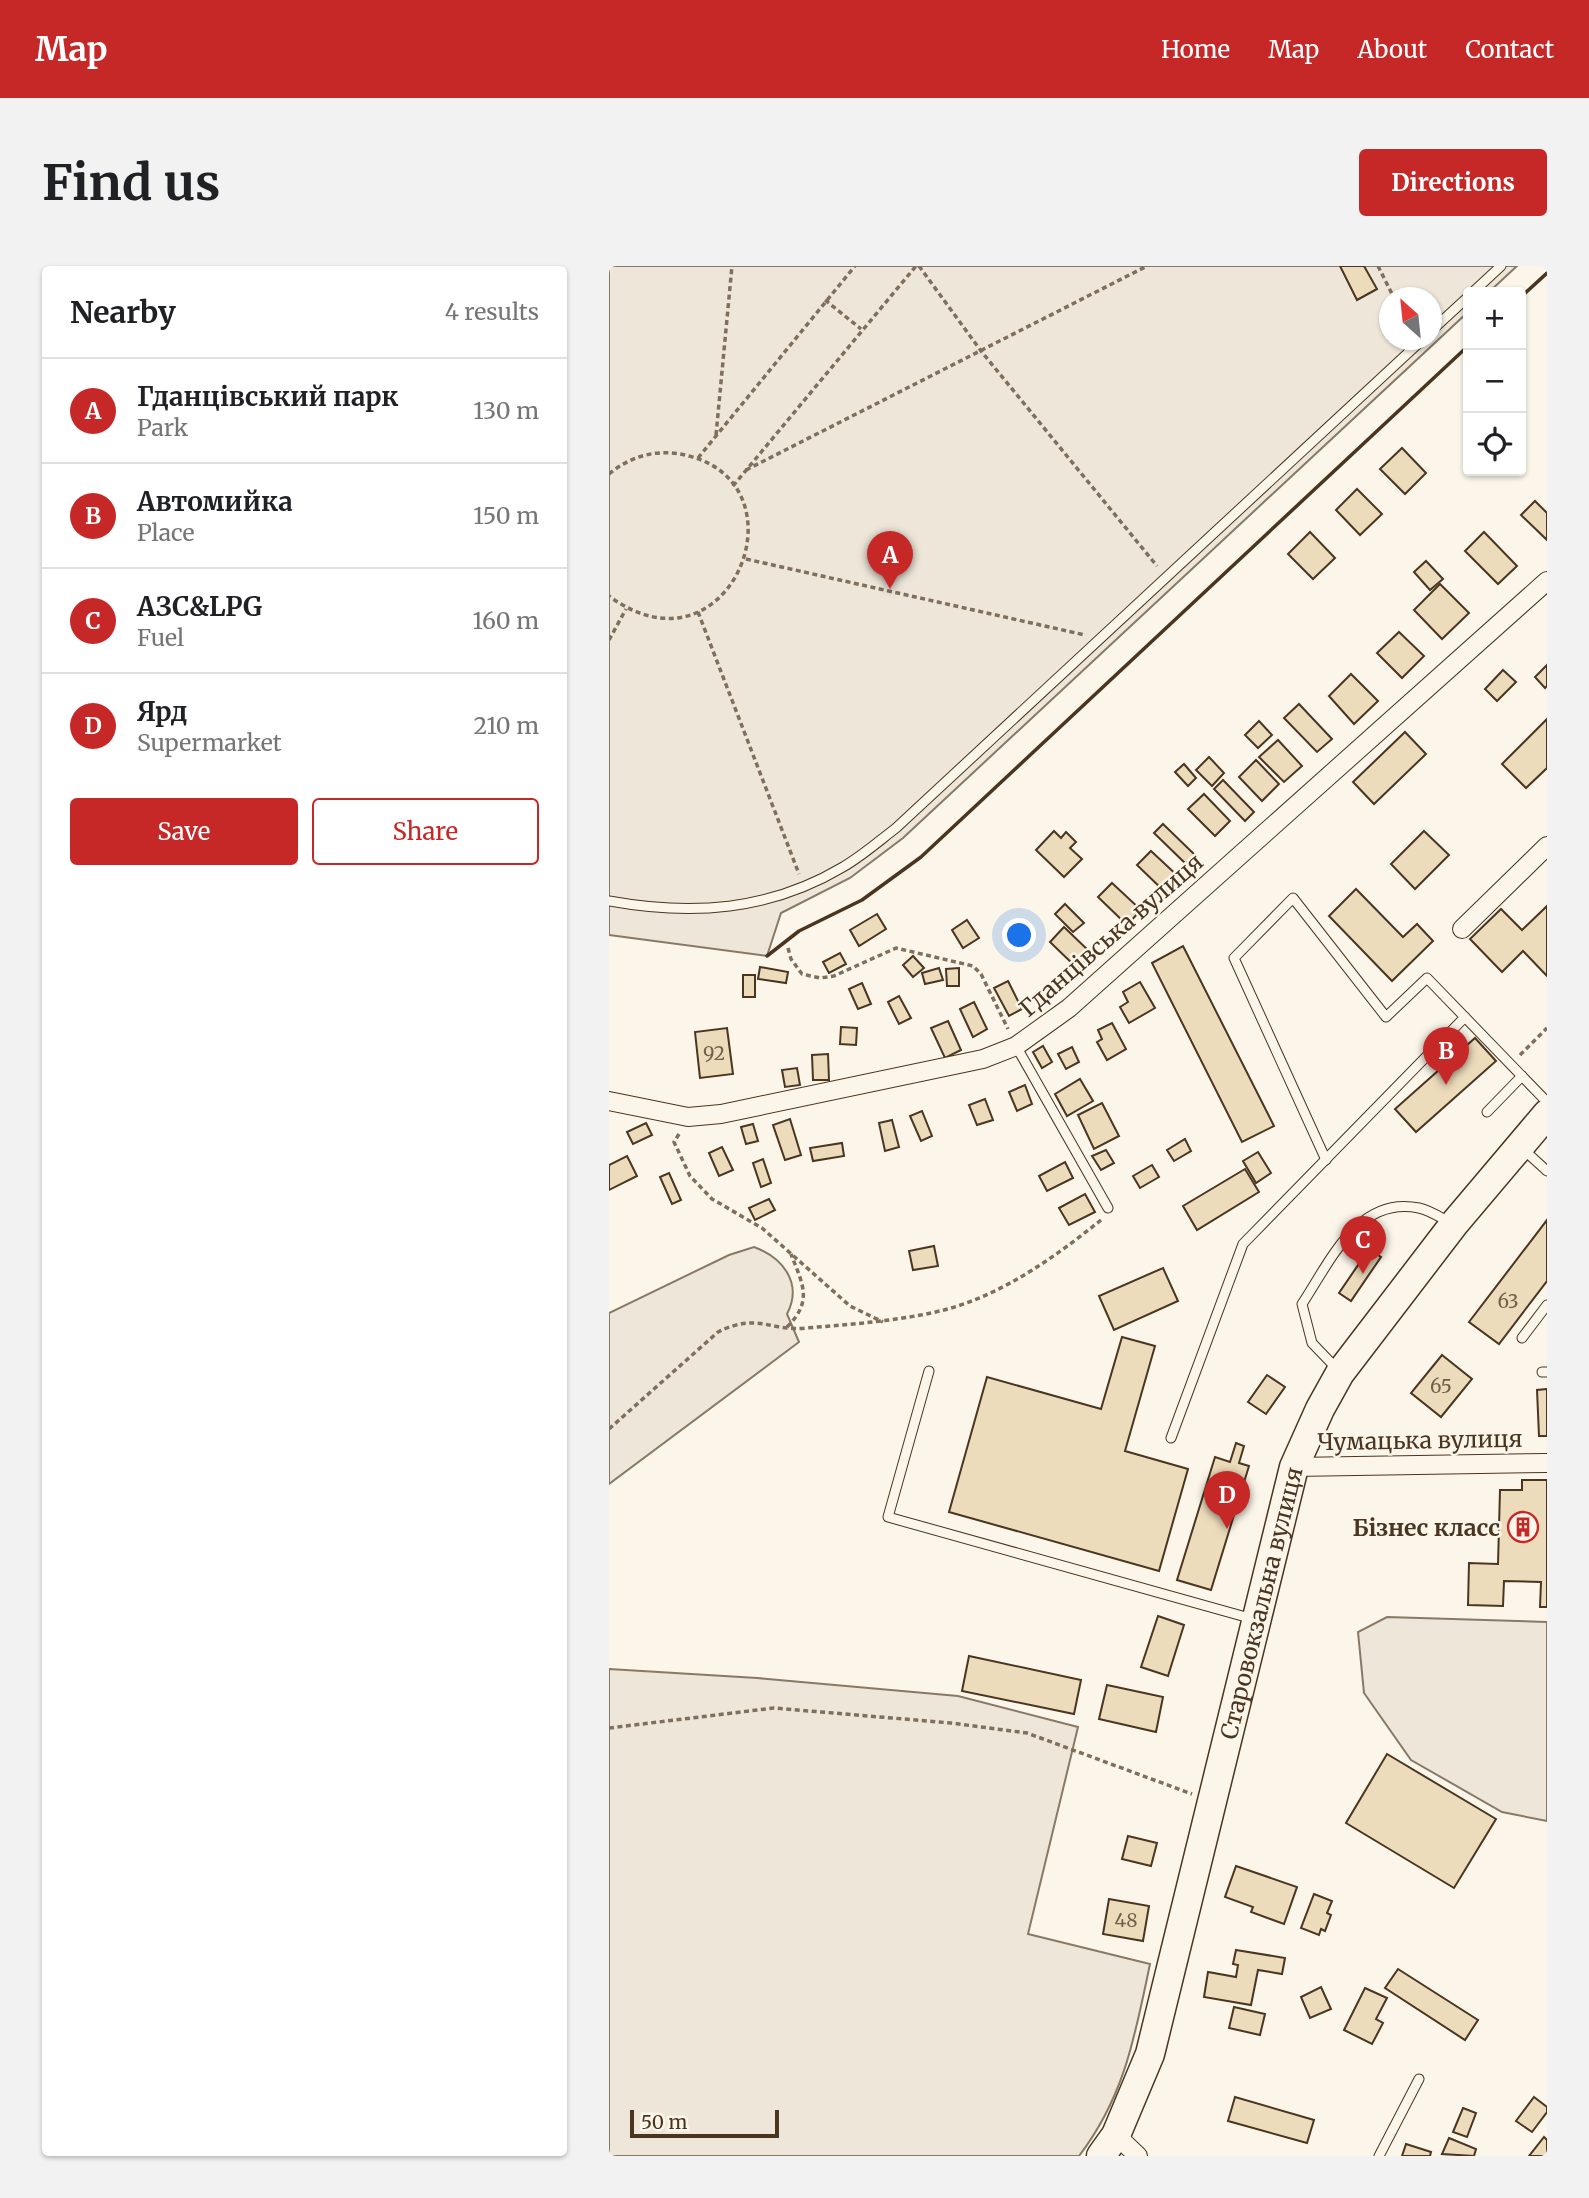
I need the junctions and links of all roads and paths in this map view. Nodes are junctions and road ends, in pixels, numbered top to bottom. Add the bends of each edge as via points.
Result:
1 (732, 266) edge
2 (855, 266) edge
3 (917, 266) edge
4 (1147, 266) edge
5 (1378, 266) edge
6 (1501, 266) edge
7 (1388, 287) edge
8 (1478, 287) edge
9 (825, 300) junction
10 (1463, 302) edge
11 (1442, 321) edge
12 (861, 328) junction
13 (1411, 350) edge
14 (981, 351) junction
15 (716, 436) junction
16 (698, 458) junction
17 (746, 470) junction
18 (609, 474) edge
19 (733, 486) junction
20 (745, 559) junction
21 (1156, 565) junction
22 (1155, 572) dead end
23 (1167, 578) junction
24 (1543, 592) edge
25 (609, 596) edge
26 (626, 608) junction
27 (698, 612) junction
28 (609, 640) edge
29 (1083, 646) dead end
30 (1547, 846) edge
31 (803, 885) junction
32 (609, 901) edge
33 (1462, 929) dead end
34 (788, 948) dead end
35 (1465, 1017) junction
36 (1547, 1028) edge
37 (1016, 1046) junction
38 (1511, 1064) junction
39 (1522, 1076) junction
40 (609, 1101) edge
41 (1547, 1102) edge
42 (1487, 1112) dead end
43 (1547, 1114) edge
44 (688, 1117) junction
45 (1519, 1145) junction
46 (1326, 1160) junction
47 (1547, 1171) edge
48 (1108, 1208) joint
49 (1454, 1224) junction
50 (790, 1251) junction
51 (1547, 1305) edge
52 (883, 1322) junction
53 (786, 1327) junction
54 (1522, 1338) dead end
55 (929, 1371) dead end
56 (1341, 1373) junction
57 (609, 1429) edge
58 (1171, 1438) dead end
59 (1547, 1463) edge
60 (1294, 1467) junction
61 (1258, 1621) junction
62 (609, 1728) edge
63 (1210, 1801) junction
64 (1419, 2078) dead end
65 (1108, 2145) edge
66 (1138, 2156) edge
67 (1379, 2156) edge

1 - 15 path
2 - 9 path
3 - 12 path
3 - 14 path
4 - 14 path
5 - 7 path
6 - 8 lane
9 - 12 path
9 - 15 path
10 - 11 lane
12 - 17 path
13 - 23 lane
14 - 17 path
14 - 21 path
15 - 16 path
16 - 18 path via 652,453
16 - 19 path
17 - 19 path
19 - 20 path via 747,522
20 - 27 path via 735,581 719,599
20 - 29 path via 1093,636
21 - 22 path
21 - 23 path
23 - 31 lane via 896,828 843,867
24 - 37 street, Гданцівська вулиця via 1069,1008
25 - 26 path
26 - 27 path via 649,617 674,618
26 - 28 path
27 - 31 path
30 - 33 street
31 - 32 lane via 759,902 705,911
34 - 37 path via 802,974 820,978 842,974 896,947 973,965
35 - 38 lane
35 - 46 lane
35 - 46 lane via 1427,978 1386,1017 1293,898 1234,958
36 - 38 path
37 - 44 street, Гданцівська вулиця via 943,1070
37 - 48 lane
38 - 39 lane
39 - 41 lane
39 - 42 lane
40 - 44 street, Гданцівська вулиця
43 - 45 main road, Старовокзальна вулиця
44 - 50 path via 674,1142 690,1176 712,1199 762,1228
45 - 47 lane
45 - 49 main road, Старовокзальна вулиця
46 - 58 lane via 1243,1244
48 - 52 path via 1104,1217 1047,1260 997,1289 946,1309
49 - 56 main road, Старовокзальна вулиця
49 - 56 lane via 1420,1208 1382,1207 1355,1225 1302,1304 1313,1343
50 - 52 path via 850,1306
50 - 53 path via 804,1301 800,1314
51 - 54 lane
52 - 53 path
53 - 57 path via 745,1322 718,1332
55 - 61 lane via 888,1517
56 - 60 main road, Старовокзальна вулиця
59 - 60 street, Чумацька вулиця
60 - 61 main road, Старовокзальна вулиця
61 - 63 main road, Старовокзальна вулиця
62 - 63 path via 773,1708 951,1723 1027,1733
63 - 65 main road, Старовокзальна вулиця via 1150,2054
64 - 67 lane
65 - 66 street

